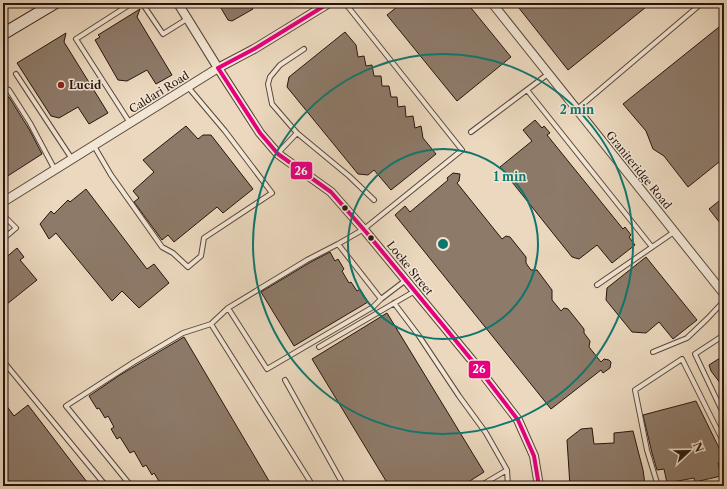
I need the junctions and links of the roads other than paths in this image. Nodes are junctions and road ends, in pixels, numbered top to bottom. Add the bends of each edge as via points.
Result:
1 (55, 3) edge
2 (132, 3) edge
3 (142, 3) edge
4 (329, 3) edge
5 (345, 3) edge
6 (492, 3) edge
7 (702, 3) edge
8 (177, 4) edge
9 (188, 19) junction
10 (3, 34) edge
11 (304, 49) dead end
12 (218, 68) junction
13 (16, 74) dead end
14 (548, 74) junction
15 (3, 87) edge
16 (188, 87) junction
17 (527, 90) junction
18 (576, 110) junction
19 (130, 123) junction
20 (471, 132) dead end
21 (297, 133) junction
22 (94, 146) junction
23 (278, 154) junction
24 (72, 159) junction
25 (55, 170) junction
26 (374, 200) dead end
27 (3, 202) edge
28 (3, 214) edge
29 (364, 229) junction
30 (674, 232) junction
31 (3, 239) edge
32 (338, 244) junction
33 (652, 247) junction
34 (406, 280) junction
35 (597, 285) dead end
36 (415, 291) junction
37 (724, 294) edge
38 (381, 298) junction
39 (724, 301) edge
40 (394, 303) junction
41 (228, 308) junction
42 (211, 324) junction
43 (724, 335) edge
44 (319, 347) dead end
45 (653, 352) dead end
46 (3, 361) edge
47 (285, 380) dead end
48 (724, 415) edge
49 (724, 443) edge
50 (507, 470) junction
51 (724, 484) edge
52 (106, 486) edge
53 (131, 486) edge
54 (313, 486) edge
55 (344, 486) edge
56 (480, 486) edge
57 (508, 486) edge
58 (539, 486) edge
59 (658, 486) edge
60 (710, 486) edge

1 - 10 main road
2 - 19 lane via 76,39
3 - 9 lane via 163,34
4 - 12 street, Caldari Road
5 - 29 lane via 462,150
6 - 14 street, Graniteridge Road
7 - 18 lane
8 - 9 street, Locke Street
9 - 12 street, Locke Street
11 - 21 lane via 280,65 270,77 268,84 272,104
12 - 16 street, Caldari Road
12 - 23 street, Locke Street via 260,133
13 - 24 lane
14 - 17 lane
14 - 18 street, Graniteridge Road
15 - 25 lane via 9,90 30,123
16 - 19 street, Caldari Road
16 - 22 lane via 272,193 204,238 201,256 188,267 162,247 111,175
17 - 20 lane
17 - 33 lane
18 - 30 street, Graniteridge Road
19 - 22 street, Caldari Road
21 - 23 lane
21 - 26 lane
22 - 24 street, Caldari Road
23 - 29 street, Locke Street via 331,192
24 - 25 street, Caldari Road
25 - 27 street, Caldari Road
28 - 31 lane via 16,228
29 - 32 lane
29 - 34 street, Locke Street
30 - 33 lane
30 - 37 street, Graniteridge Road
32 - 38 lane
32 - 41 lane
33 - 35 lane
34 - 36 street, Locke Street
34 - 38 lane
36 - 40 lane
36 - 58 street, Locke Street via 518,420 534,456
38 - 41 lane via 373,307 267,369
39 - 45 lane via 687,338
40 - 44 lane
40 - 50 lane via 486,433
41 - 42 lane
42 - 53 lane via 182,333 66,406
42 - 54 lane
43 - 48 lane via 695,354
46 - 52 lane
47 - 55 lane
49 - 59 lane via 682,359 635,390 647,450
50 - 56 lane
50 - 57 lane
51 - 60 lane

